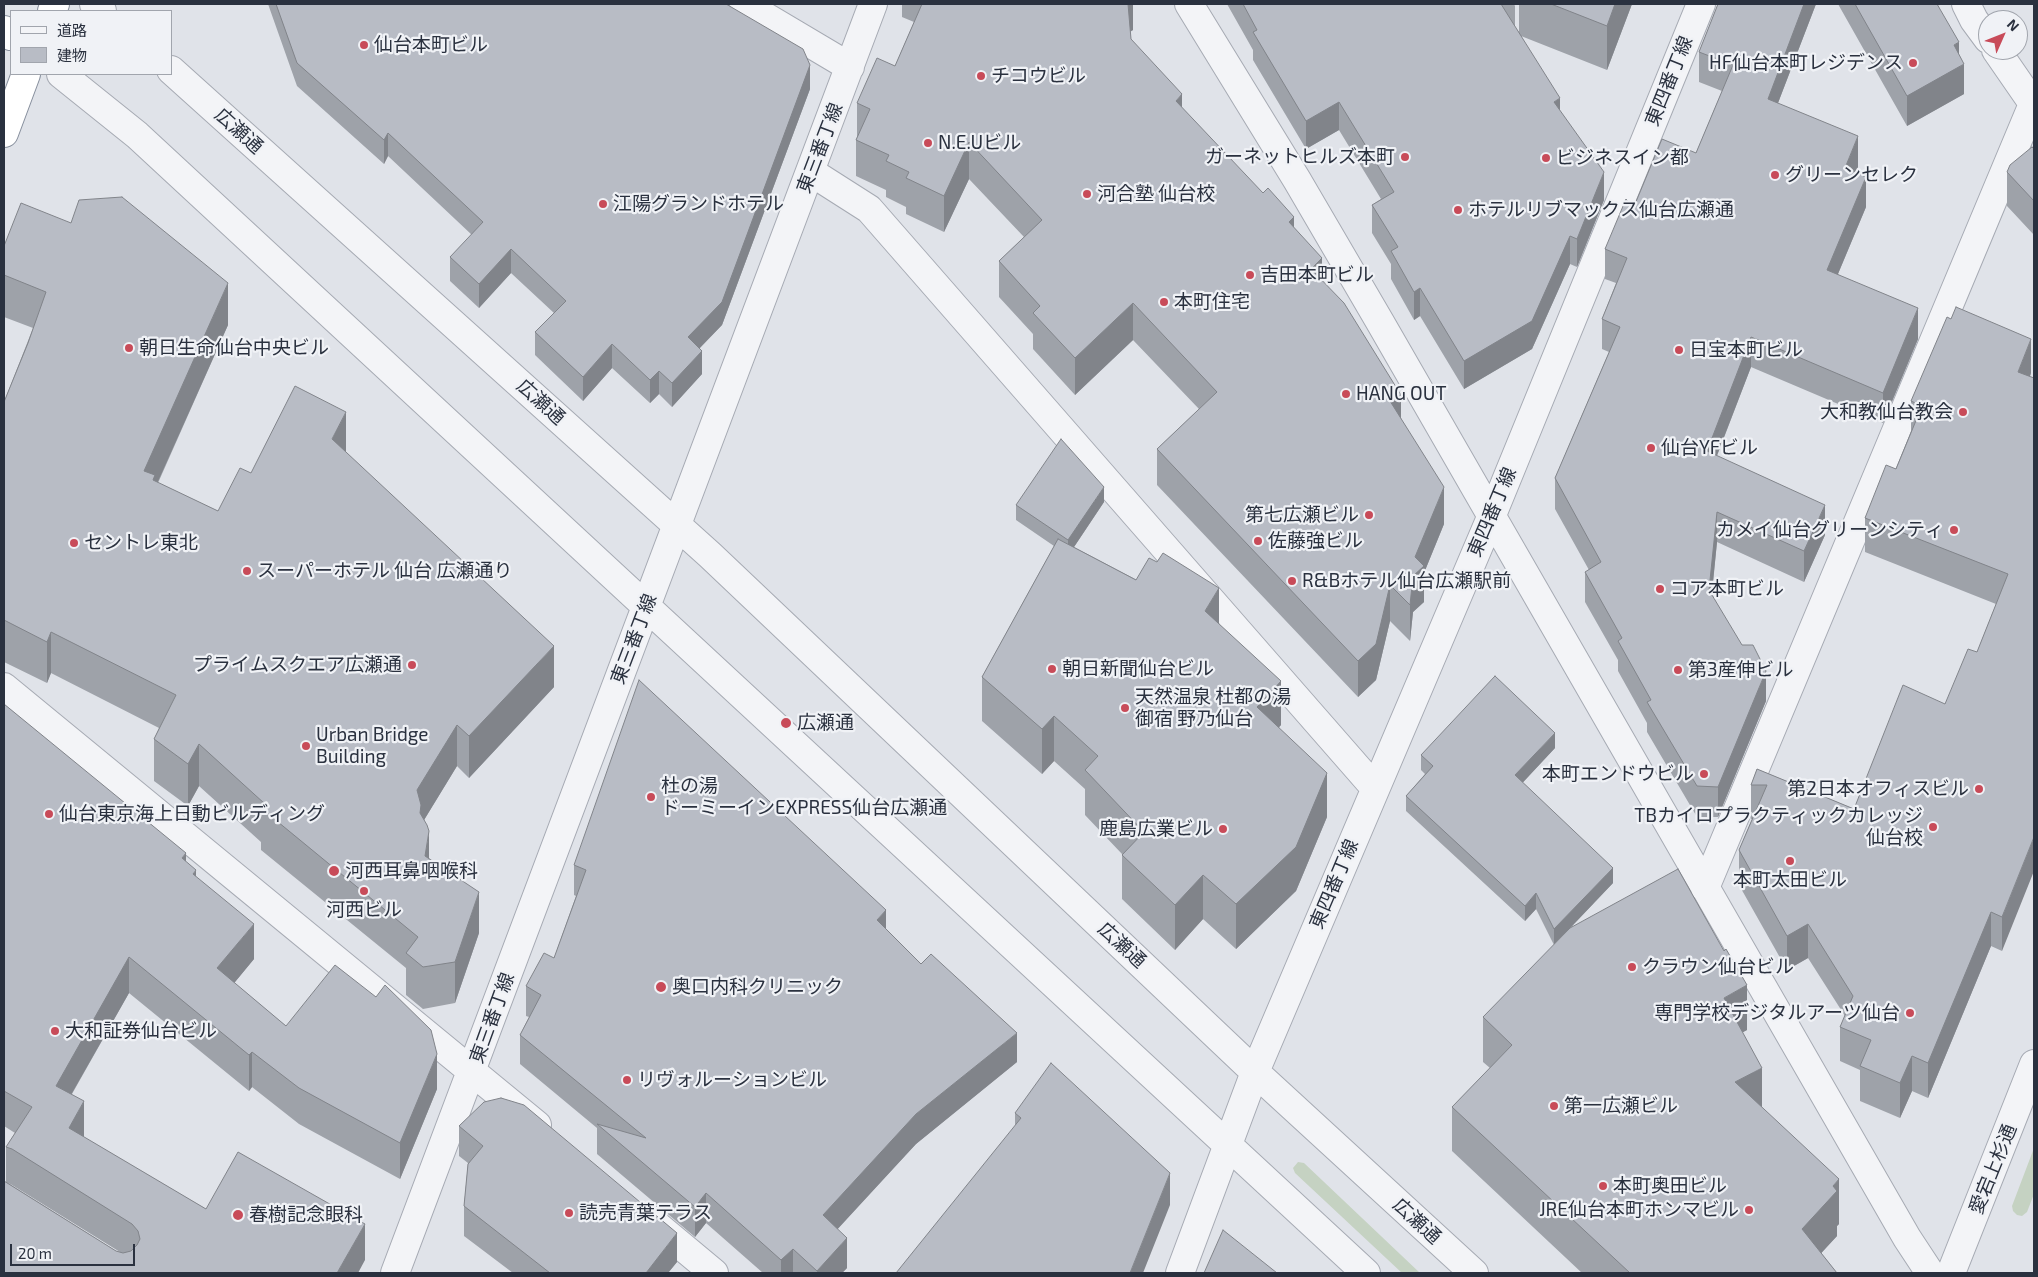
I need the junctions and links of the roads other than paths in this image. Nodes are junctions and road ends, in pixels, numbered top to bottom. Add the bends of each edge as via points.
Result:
1 (744, 4) edge
2 (873, 4) edge
3 (1188, 4) edge
4 (1701, 4) edge
5 (1966, 4) edge
6 (1978, 25) edge
7 (2003, 60) edge
8 (850, 67) junction
9 (172, 71) edge
10 (26, 75) edge
11 (62, 75) edge
12 (2034, 105) edge
13 (4, 133) edge
14 (811, 172) junction
15 (1492, 515) junction
16 (677, 524) junction
17 (646, 607) junction
18 (4, 687) edge
19 (1375, 788) junction
20 (1705, 888) junction
21 (2034, 1064) edge
22 (472, 1071) junction
23 (1255, 1072) junction
24 (554, 1139) edge
25 (1228, 1145) junction
26 (630, 1203) edge
27 (395, 1273) edge
28 (714, 1273) edge
29 (1180, 1273) edge
30 (1366, 1273) edge
31 (1474, 1273) edge
32 (1930, 1273) edge
33 (1951, 1273) edge

1 - 8 street
2 - 8 street, 東三番丁線
3 - 15 street via 1297,180
4 - 15 street, 東四番丁線
5 - 6 street
7 - 12 street
8 - 14 street, 東三番丁線
9 - 16 street, 広瀬通
10 - 13 highway
11 - 17 street via 137,135
12 - 20 street
14 - 16 street, 東三番丁線
14 - 19 street via 869,209
15 - 19 street, 東四番丁線
15 - 20 street
16 - 17 street, 東三番丁線
16 - 23 street, 広瀬通
17 - 22 street, 東三番丁線
17 - 25 street
18 - 22 street
19 - 23 street, 東四番丁線
20 - 32 street
21 - 33 street, 愛宕上杉通
22 - 24 street
22 - 27 street, 東三番丁線
23 - 25 street, 東四番丁線
23 - 31 street, 広瀬通
25 - 29 street
25 - 30 street
26 - 28 street

